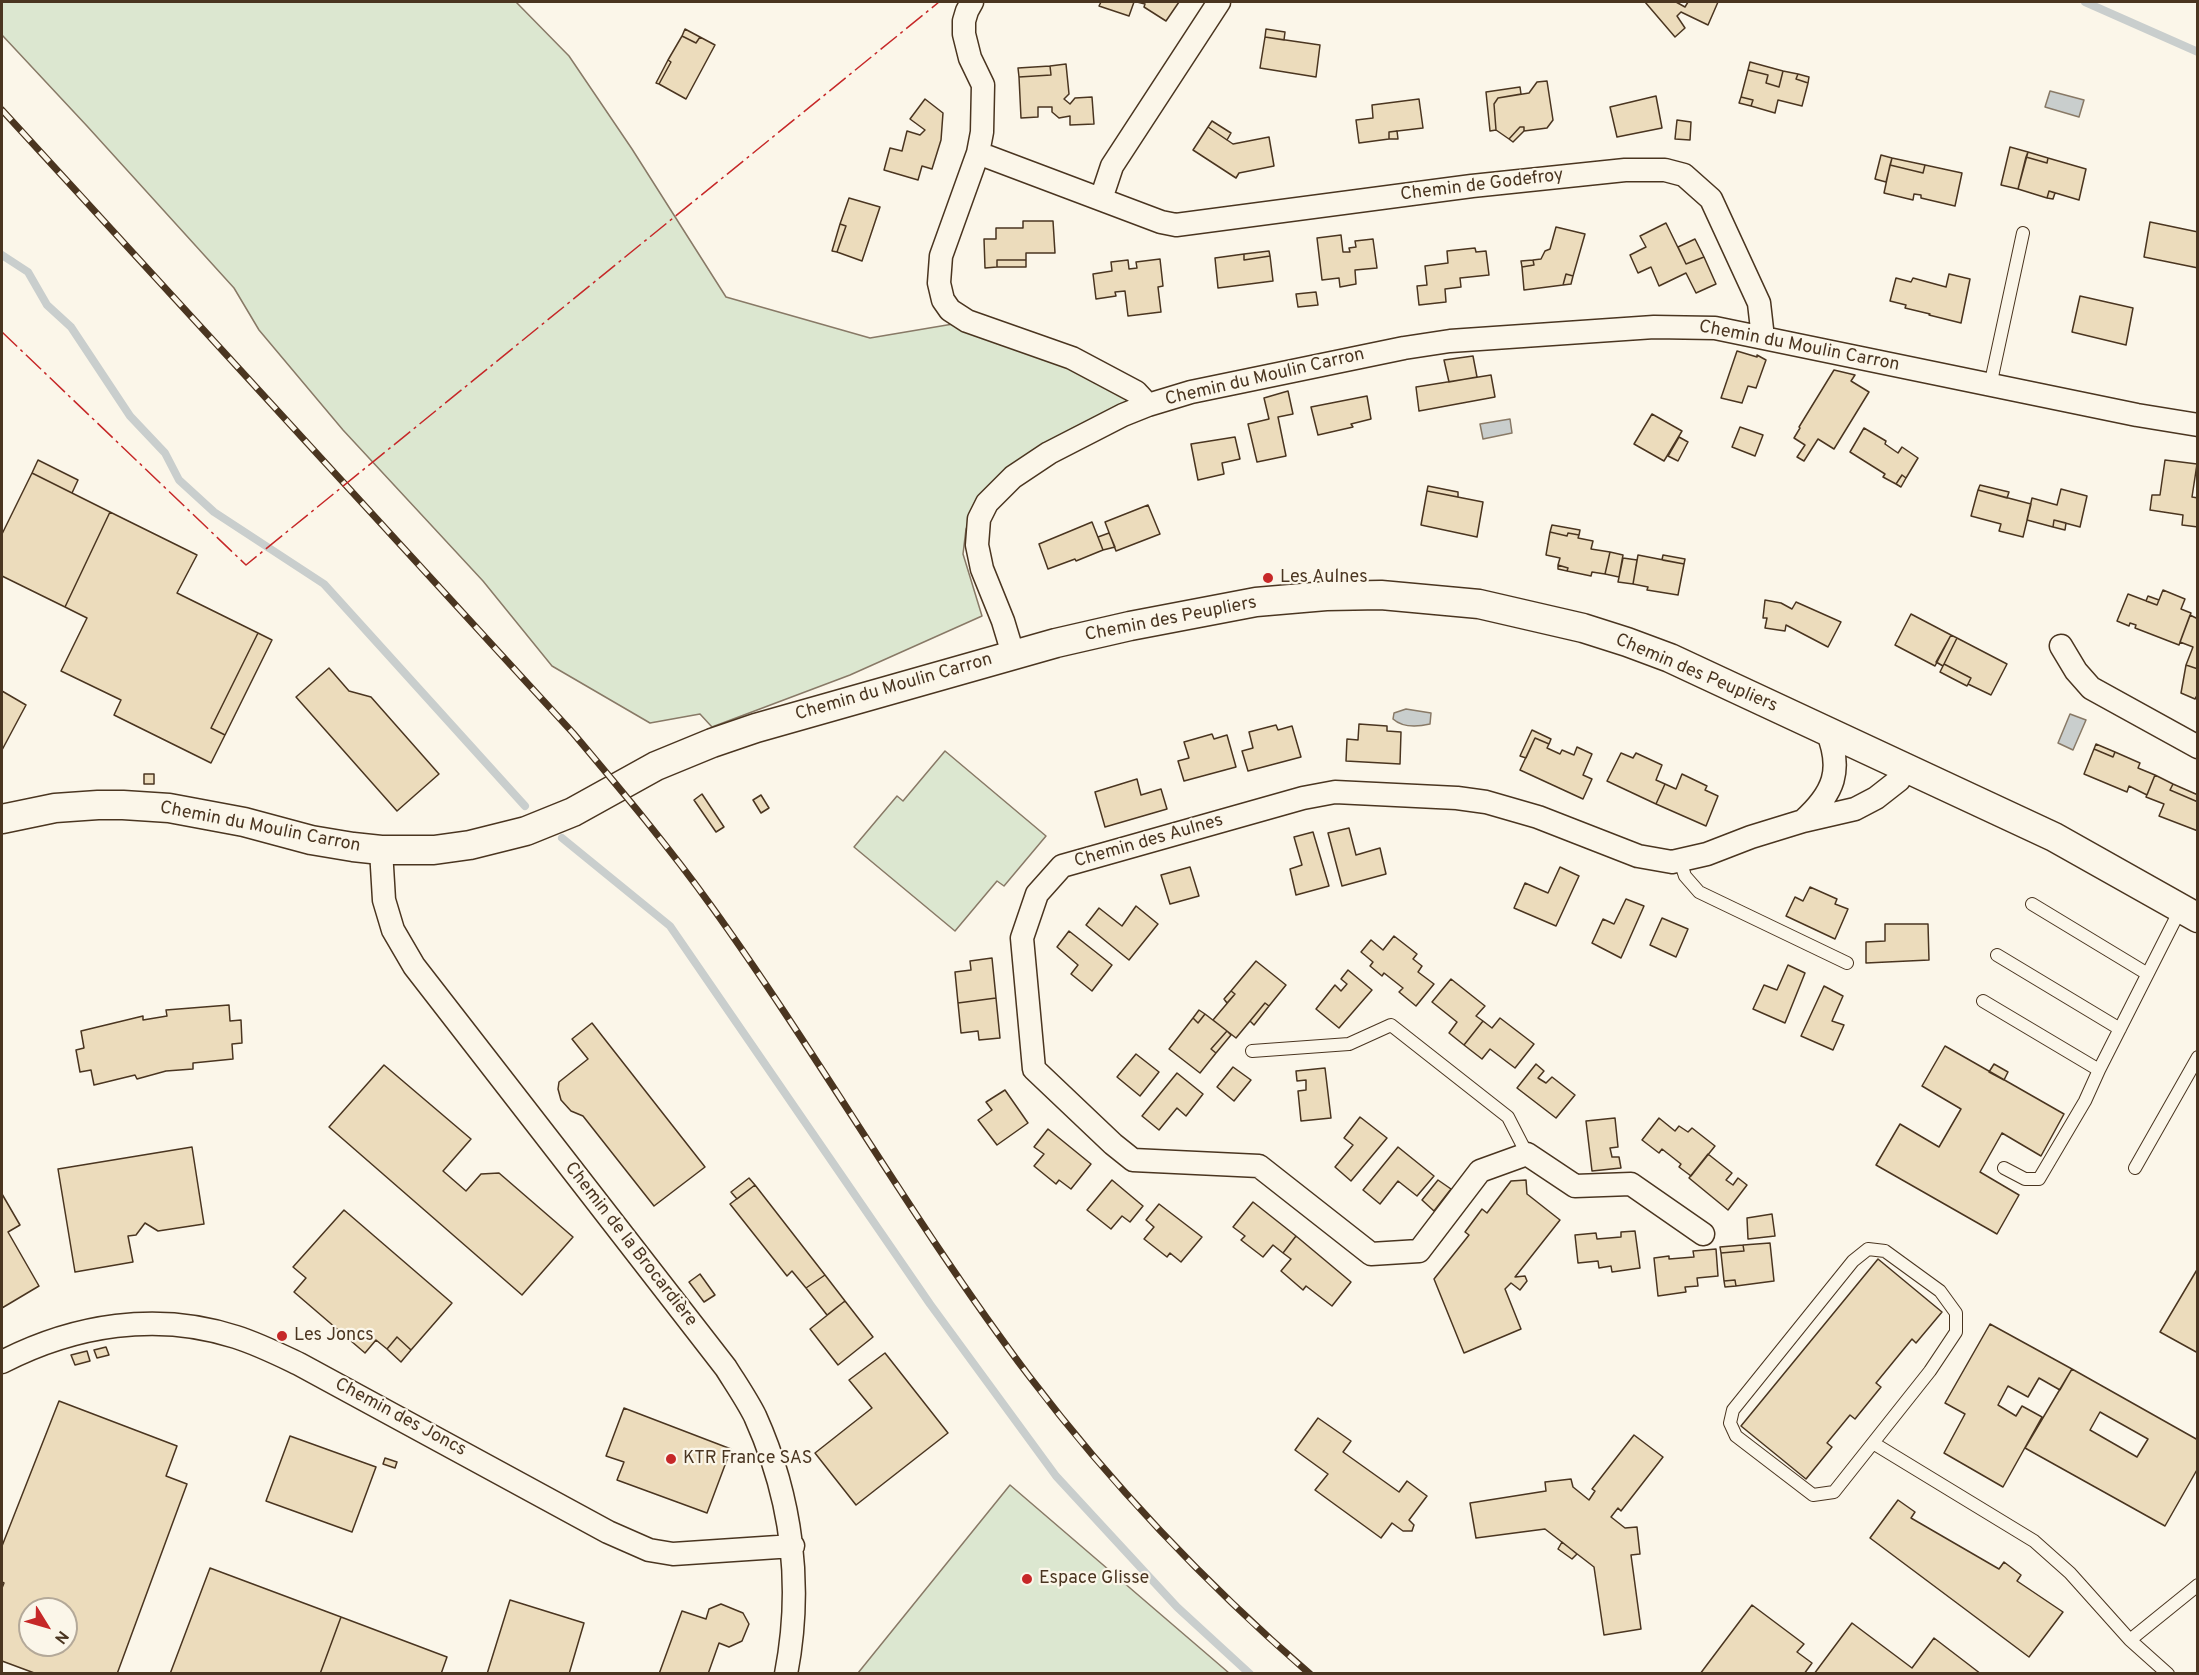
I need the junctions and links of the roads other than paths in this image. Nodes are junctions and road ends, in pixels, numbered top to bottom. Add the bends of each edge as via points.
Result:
1 (972, 2) edge
2 (1219, 2) edge
3 (978, 153) junction
4 (1101, 199) junction
5 (2023, 233) dead end
6 (1763, 338) junction
7 (1990, 386) junction
8 (1148, 405) junction
9 (2198, 425) edge
10 (2061, 646) dead end
11 (1013, 654) junction
12 (1827, 731) junction
13 (2198, 747) edge
14 (1906, 768) junction
15 (2, 819) edge
16 (1803, 821) junction
17 (381, 850) junction
18 (1680, 861) junction
19 (2032, 904) dead end
20 (2189, 913) edge
21 (1997, 956) dead end
22 (1848, 963) dead end
23 (2146, 973) junction
24 (1983, 1001) dead end
25 (2120, 1029) junction
26 (1252, 1051) dead end
27 (2198, 1057) edge
28 (2099, 1070) junction
29 (1527, 1154) junction
30 (2004, 1168) dead end
31 (2135, 1168) dead end
32 (1703, 1234) dead end
33 (2, 1362) edge
34 (1873, 1443) junction
35 (793, 1546) junction
36 (2198, 1585) edge
37 (2130, 1640) junction
38 (786, 1674) edge
39 (2168, 1674) edge

1 - 3 street via 964,21 964,34 983,85
2 - 4 street via 1112,165
3 - 4 street, Chemin de Godefroy
3 - 8 street via 941,256 939,283 946,306 967,321 1082,363 1136,392
4 - 6 street, Chemin de Godefroy via 1176,225 1472,186 1625,170 1665,170 1683,175 1711,200 1759,303
5 - 7 lane
6 - 7 street, Chemin du Moulin Carron
6 - 8 street, Chemin du Moulin Carron via 1715,328 1654,327 1450,342 1369,354
7 - 9 street, Chemin du Moulin Carron
8 - 11 street, Chemin du Moulin Carron via 1048,453 1013,477 987,503 979,519 977,545
10 - 13 street via 2091,688
11 - 12 street, Chemin des Peupliers via 1256,602 1381,595 1479,604 1627,642
11 - 17 street, Chemin du Moulin Carron via 712,743 656,766 573,812 525,831 434,850
12 - 14 street, Chemin des Peupliers
12 - 16 street, Chemin des Aulnes via 1835,750 1835,776 1820,806
14 - 16 street, Chemin des Aulnes via 1899,780 1855,809
14 - 20 street, Chemin des Peupliers via 2054,837
15 - 17 street, Chemin du Moulin Carron via 55,808 98,805 170,808 311,840
16 - 18 street, Chemin des Aulnes
17 - 35 street, Chemin de la Brocardière via 384,900 393,930 414,966 726,1368 754,1414 773,1462
18 - 22 lane via 1685,876 1699,892
18 - 29 street, Chemin des Aulnes via 1638,856 1538,817 1486,802 1335,792 1062,866 1037,894 1022,938 1034,1069 1133,1160 1259,1166 1371,1254 1419,1251 1480,1171
19 - 23 lane
20 - 23 lane
21 - 25 lane
23 - 25 lane
24 - 28 lane
25 - 28 lane
26 - 29 lane via 1349,1044 1391,1025 1508,1117
27 - 31 lane
28 - 30 lane via 2039,1179 2025,1179
29 - 32 street via 1575,1186 1631,1184
33 - 35 street, Chemin des Joncs via 48,1341 104,1326 153,1323 216,1331 299,1364 639,1546 673,1554
34 - 34 lane via 1956,1332 1956,1313 1940,1291 1885,1251 1868,1249 1853,1261 1733,1410 1730,1423 1736,1436 1813,1495 1834,1492
34 - 37 lane via 2034,1540 2070,1572
35 - 38 street, Chemin de la Brocardière via 793,1639
36 - 37 lane
37 - 39 lane

